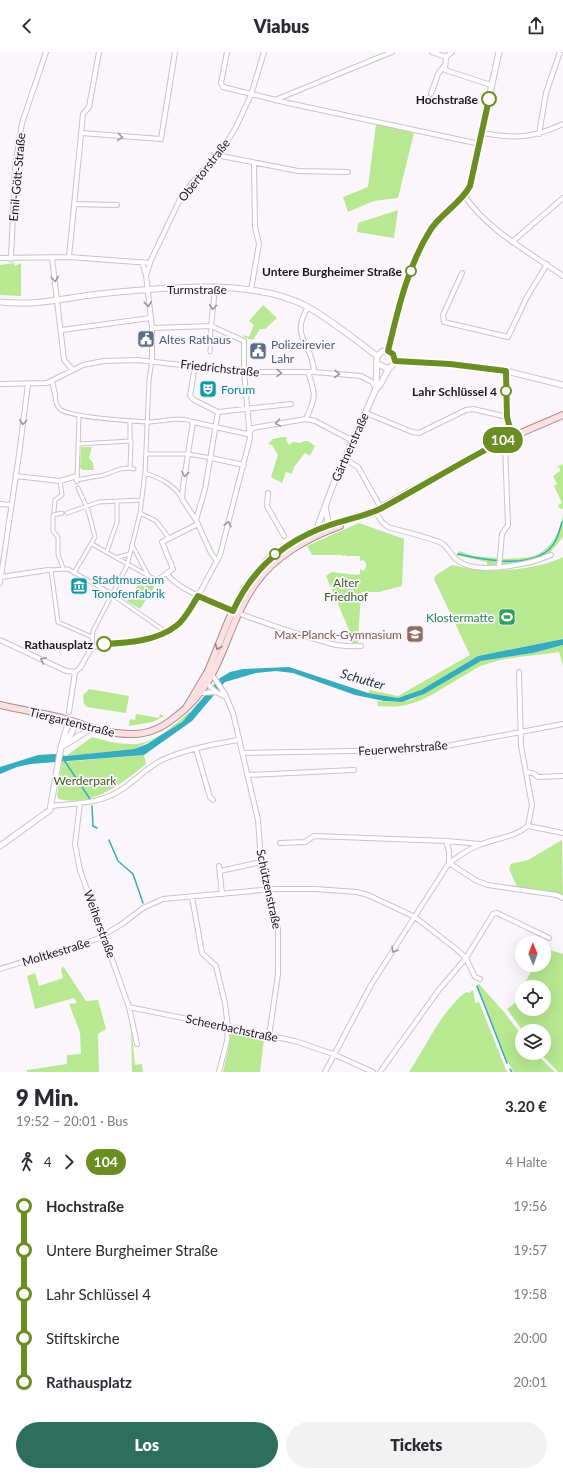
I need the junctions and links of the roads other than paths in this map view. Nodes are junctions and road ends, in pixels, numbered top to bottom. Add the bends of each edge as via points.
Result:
1 (46, 52) edge
2 (99, 52) edge
3 (176, 52) edge
4 (227, 52) edge
5 (264, 52) edge
6 (392, 52) edge
7 (432, 52) edge
8 (452, 52) edge
9 (498, 52) edge
10 (560, 52) edge
11 (446, 57) junction
12 (444, 66) junction
13 (492, 85) junction
14 (431, 94) dead end
15 (251, 95) junction
16 (275, 100) junction
17 (563, 124) edge
18 (81, 133) junction
19 (482, 133) junction
20 (539, 134) junction
21 (480, 144) junction
22 (216, 155) junction
23 (254, 163) junction
24 (348, 172) dead end
25 (464, 195) junction
26 (563, 198) edge
27 (74, 204) junction
28 (116, 205) dead end
29 (512, 242) junction
30 (69, 257) junction
31 (0, 258) edge
32 (11, 258) junction
33 (52, 258) junction
34 (142, 262) junction
35 (150, 263) junction
36 (547, 264) junction
37 (462, 273) dead end
38 (146, 275) junction
39 (563, 276) edge
40 (215, 288) junction
41 (147, 290) junction
42 (251, 290) junction
43 (58, 301) junction
44 (0, 302) edge
45 (308, 307) junction
46 (150, 318) junction
47 (212, 326) junction
48 (152, 328) junction
49 (62, 330) junction
50 (388, 351) junction
51 (210, 352) dead end
52 (377, 356) junction
53 (151, 361) junction
54 (395, 361) junction
55 (378, 364) junction
56 (194, 366) junction
57 (389, 368) junction
58 (72, 369) junction
59 (506, 371) junction
60 (244, 372) junction
61 (308, 372) junction
62 (314, 372) junction
63 (52, 382) junction
64 (0, 384) edge
65 (28, 384) junction
66 (563, 385) edge
67 (376, 388) junction
68 (55, 394) joint
69 (291, 404) dead end
70 (248, 409) junction
71 (218, 412) junction
72 (366, 413) junction
73 (563, 415) edge
74 (79, 416) junction
75 (507, 417) junction
76 (306, 419) junction
77 (130, 420) junction
78 (147, 422) junction
79 (193, 422) junction
80 (216, 428) junction
81 (251, 430) junction
82 (512, 436) junction
83 (130, 441) junction
84 (354, 441) junction
85 (502, 441) junction
86 (79, 444) junction
87 (146, 454) junction
88 (188, 454) junction
89 (211, 458) junction
90 (346, 459) junction
91 (244, 465) junction
92 (130, 468) junction
93 (134, 469) dead end
94 (145, 473) junction
95 (16, 476) junction
96 (77, 480) junction
97 (60, 481) junction
98 (78, 488) dead end
99 (268, 493) dead end
100 (182, 499) junction
101 (142, 500) junction
102 (117, 501) junction
103 (0, 504) edge
104 (11, 505) junction
105 (325, 505) junction
106 (86, 506) junction
107 (381, 508) junction
108 (54, 511) dead end
109 (375, 511) junction
110 (62, 513) dead end
111 (67, 513) dead end
112 (140, 513) junction
113 (321, 519) junction
114 (197, 522) junction
115 (328, 528) junction
116 (316, 531) junction
117 (284, 536) dead end
118 (169, 538) junction
119 (92, 544) junction
120 (132, 545) junction
121 (107, 551) junction
122 (130, 554) junction
123 (551, 556) dead end
124 (118, 557) junction
125 (217, 561) junction
126 (128, 562) junction
127 (499, 566) junction
128 (63, 568) junction
129 (50, 570) junction
130 (74, 573) junction
131 (167, 573) junction
132 (149, 575) junction
133 (1, 577) junction
134 (0, 583) edge
135 (112, 594) junction
136 (198, 596) junction
137 (236, 612) junction
138 (166, 632) junction
139 (92, 637) junction
140 (0, 640) edge
141 (361, 646) dead end
142 (92, 647) junction
143 (75, 672) junction
144 (519, 672) dead end
145 (212, 676) junction
146 (204, 677) junction
147 (208, 684) junction
148 (201, 692) junction
149 (216, 692) junction
150 (226, 697) junction
151 (0, 705) edge
152 (186, 708) junction
153 (69, 712) dead end
154 (69, 720) junction
155 (76, 723) junction
156 (563, 724) edge
157 (92, 728) junction
158 (520, 733) junction
159 (238, 740) junction
160 (61, 747) junction
161 (196, 749) junction
162 (242, 753) junction
163 (354, 770) dead end
164 (526, 772) junction
165 (247, 775) junction
166 (563, 776) edge
167 (538, 777) junction
168 (528, 782) junction
169 (213, 800) dead end
170 (80, 803) junction
171 (51, 806) junction
172 (528, 826) junction
173 (563, 833) edge
174 (446, 841) junction
175 (280, 843) dead end
176 (480, 844) junction
177 (0, 846) edge
178 (261, 862) junction
179 (449, 863) junction
180 (219, 866) dead end
181 (220, 871) junction
182 (268, 891) junction
183 (222, 894) junction
184 (192, 897) junction
185 (563, 898) edge
186 (415, 917) junction
187 (105, 936) junction
188 (544, 936) edge
189 (466, 958) junction
190 (0, 969) edge
191 (477, 978) dead end
192 (129, 1007) junction
193 (228, 1027) junction
194 (269, 1036) junction
195 (137, 1044) dead end
196 (333, 1054) junction
197 (219, 1072) edge
198 (325, 1072) edge
199 (373, 1072) edge
200 (380, 1072) edge

1 - 32 street, Emil-Gött-Straße via 21,129 15,168
2 - 18 street via 94,89 89,107 83,114
18 -> 3 street via 161,139
4 - 15 street via 221,86
5 - 15 street, Obertorstraße
6 - 16 street
7 - 11 street
8 - 11 street
9 - 13 street
10 - 20 street via 546,93
11 - 12 street
12 - 13 street via 449,71
12 - 14 street via 438,74
13 - 19 street
15 - 16 street
15 - 22 street, Obertorstraße via 233,131
16 - 21 street
17 - 20 street
18 - 27 street
19 - 20 street via 515,137
19 - 21 street
21 - 25 street via 470,186
22 - 23 street
22 - 35 street, Obertorstraße via 182,195
23 - 24 street via 298,171
23 - 42 street via 255,227 259,244
25 - 29 street via 490,224
25 - 50 street via 441,217 419,251 402,294
26 - 29 street
27 - 28 street
27 - 30 street
29 - 36 street
30 - 33 street
30 - 34 street
31 - 32 street
32 - 33 street
33 -> 43 street
34 - 35 street
34 - 38 street
35 - 38 street, Obertorstraße
36 - 37 street via 527,297 508,337 444,322 443,316
36 - 39 street
38 - 41 street, Obertorstraße
40 - 41 street, Turmstraße
40 - 42 street, Turmstraße
40 -> 47 street
41 - 43 street, Turmstraße
41 -> 46 street, Obertorstraße
42 - 45 street, Turmstraße via 270,293
43 - 44 street, Turmstraße via 33,304
43 - 49 street
45 - 52 street, Turmstraße
45 - 62 street via 300,321 300,328 302,338 313,358
46 - 48 street, Obertorstraße
46 - 49 street
47 - 48 street
47 - 51 street
47 - 60 street via 244,341
48 - 53 street, Obertorstraße
49 - 58 street via 64,360
50 - 52 street via 383,351
50 - 54 street via 393,354
52 - 55 street
53 - 56 street, Friedrichstraße
53 - 58 street, Friedrichstraße via 104,361 83,364
53 - 78 street
54 - 57 street
54 - 59 street
55 - 57 street via 383,368
55 - 67 street, Gärtnerstraße
56 - 60 street, Friedrichstraße
56 - 71 street via 190,396
57 - 67 street, Gärtnerstraße
58 - 63 street, Friedrichstraße
59 - 66 street
59 - 75 street
60 -> 61 street, Friedrichstraße
60 - 70 street
61 - 62 street, Friedrichstraße
61 - 76 street via 314,390 314,400
62 -> 67 street, Friedrichstraße via 360,376 372,382
63 - 65 street
63 - 68 street
64 - 65 street
65 -> 95 street
67 - 72 street, Gärtnerstraße
68 - 74 street via 59,408
69 - 70 street
70 - 71 street
70 - 81 street
71 - 80 street
72 - 75 street via 419,433 466,410 473,409
72 - 84 street, Gärtnerstraße
73 - 82 main road
74 - 77 street
74 - 86 street
75 - 82 street
76 -> 81 street
76 - 84 street
77 - 78 street
77 - 83 street
78 - 79 street
78 - 87 street
79 - 80 street
79 - 88 street
80 - 81 street via 243,434
80 - 89 street
81 - 91 street
82 - 85 main road
83 - 86 street
83 - 92 street
84 - 90 street, Gärtnerstraße
85 - 107 main road
85 - 127 street via 505,446 508,525 502,534
86 - 96 street
87 - 88 street
87 - 94 street
88 - 89 street
88 -> 100 street
89 - 91 street
89 - 114 street
90 - 105 street, Gärtnerstraße
90 - 107 street via 358,467
125 -> 91 street
92 - 93 street
92 - 96 street
94 - 100 street via 166,481
94 - 101 street
95 - 97 street
95 - 104 street
96 - 97 street
97 - 108 street via 62,495 55,500
98 - 106 street
99 - 117 street via 267,506
100 - 114 street
101 - 102 street
101 - 112 street
102 - 106 street
102 - 121 street via 117,522
103 - 104 street
104 - 133 street
105 - 113 street, Gärtnerstraße
105 - 115 street
106 - 111 street
106 - 119 street via 94,530
107 - 109 main road
109 - 115 main road
109 - 127 street via 388,527 443,545 457,561 464,564
110 - 128 street via 53,515 53,531 58,537 58,554
112 - 118 street via 156,521
112 - 120 street
113 - 115 street
113 - 116 street, Gärtnerstraße
114 - 118 street
114 - 125 street
115 - 116 main road, Tiergartenstraße
115 - 137 main road, Tiergartenstraße via 273,563 256,582
116 - 137 main road, Tiergartenstraße via 287,546 268,560 251,579
118 - 131 street via 162,542 173,569
119 - 121 street
119 - 130 street
120 - 122 street
120 - 132 street
121 - 124 street
122 - 124 street
122 - 126 street
123 - 127 street via 538,562
124 - 126 street
125 - 136 street
126 - 132 street
126 - 135 street
128 - 129 street
128 - 130 street
129 - 133 street
129 - 139 street via 58,622
130 - 135 street
131 - 132 street via 156,580
131 - 136 street via 169,578
133 - 134 street
135 - 138 street
135 - 139 street
136 - 137 street
136 - 138 street via 177,626
137 - 141 street via 337,645
137 - 145 main road, Tiergartenstraße via 223,655
137 -> 146 main road, Tiergartenstraße
138 - 142 street via 146,639
139 - 142 street
143 -> 140 street via 66,671
142 - 143 street
143 - 153 street
144 - 158 street
145 - 147 main road, Tiergartenstraße
145 - 150 street, Schützenstraße
146 - 147 street
146 - 152 main road, Tiergartenstraße
147 - 148 main road, Tiergartenstraße
147 - 149 street
148 - 149 street
148 - 152 main road, Tiergartenstraße
149 - 150 street
150 - 159 street, Schützenstraße via 233,713
151 - 154 main road, Tiergartenstraße
152 - 157 main road, Tiergartenstraße via 169,722 148,732 134,735
154 - 155 main road, Tiergartenstraße
154 - 160 street
155 - 157 main road, Tiergartenstraße
155 - 160 street
156 - 158 street, Feuerwehrstraße
157 - 160 street
158 - 162 street, Feuerwehrstraße via 406,750
158 - 164 street
159 - 161 street
159 - 162 street, Schützenstraße
160 - 171 street
161 - 169 street
161 - 170 street via 151,766 120,791
162 - 165 street, Schützenstraße
163 - 165 street
164 - 167 street
164 - 168 street
165 - 178 street, Schützenstraße via 258,820
166 - 167 street
167 - 168 street
168 - 172 street via 532,805
170 - 171 street
170 - 187 street, Weiherstraße via 75,844 80,870
171 - 177 street via 48,812
172 - 173 street
172 - 176 street via 516,834
174 - 175 street via 314,836 305,842
174 - 176 street
174 - 179 street
176 - 179 street
178 - 181 street
178 - 182 street, Schützenstraße
179 - 185 street via 488,885
179 - 186 street
180 - 181 street
181 - 183 street
182 - 183 street, Moltkestraße
182 - 186 street, Moltkestraße via 291,889 357,892
182 - 194 street, Schützenstraße via 276,916 279,942 278,978
183 - 184 street, Moltkestraße
184 - 187 street, Moltkestraße via 155,902
184 - 193 street via 202,953 216,966
186 - 189 street, Moltkestraße
186 -> 196 street via 371,984
187 - 190 street, Moltkestraße via 80,946
187 - 192 street, Weiherstraße
188 - 189 street via 497,913 492,914
189 - 191 street
189 - 200 street
192 - 193 street, Scheerbachstraße
192 - 195 street, Weiherstraße
193 - 194 street, Scheerbachstraße
193 - 197 street
194 - 196 street, Scheerbachstraße via 295,1041
196 - 198 street
196 - 199 street, Scheerbachstraße

